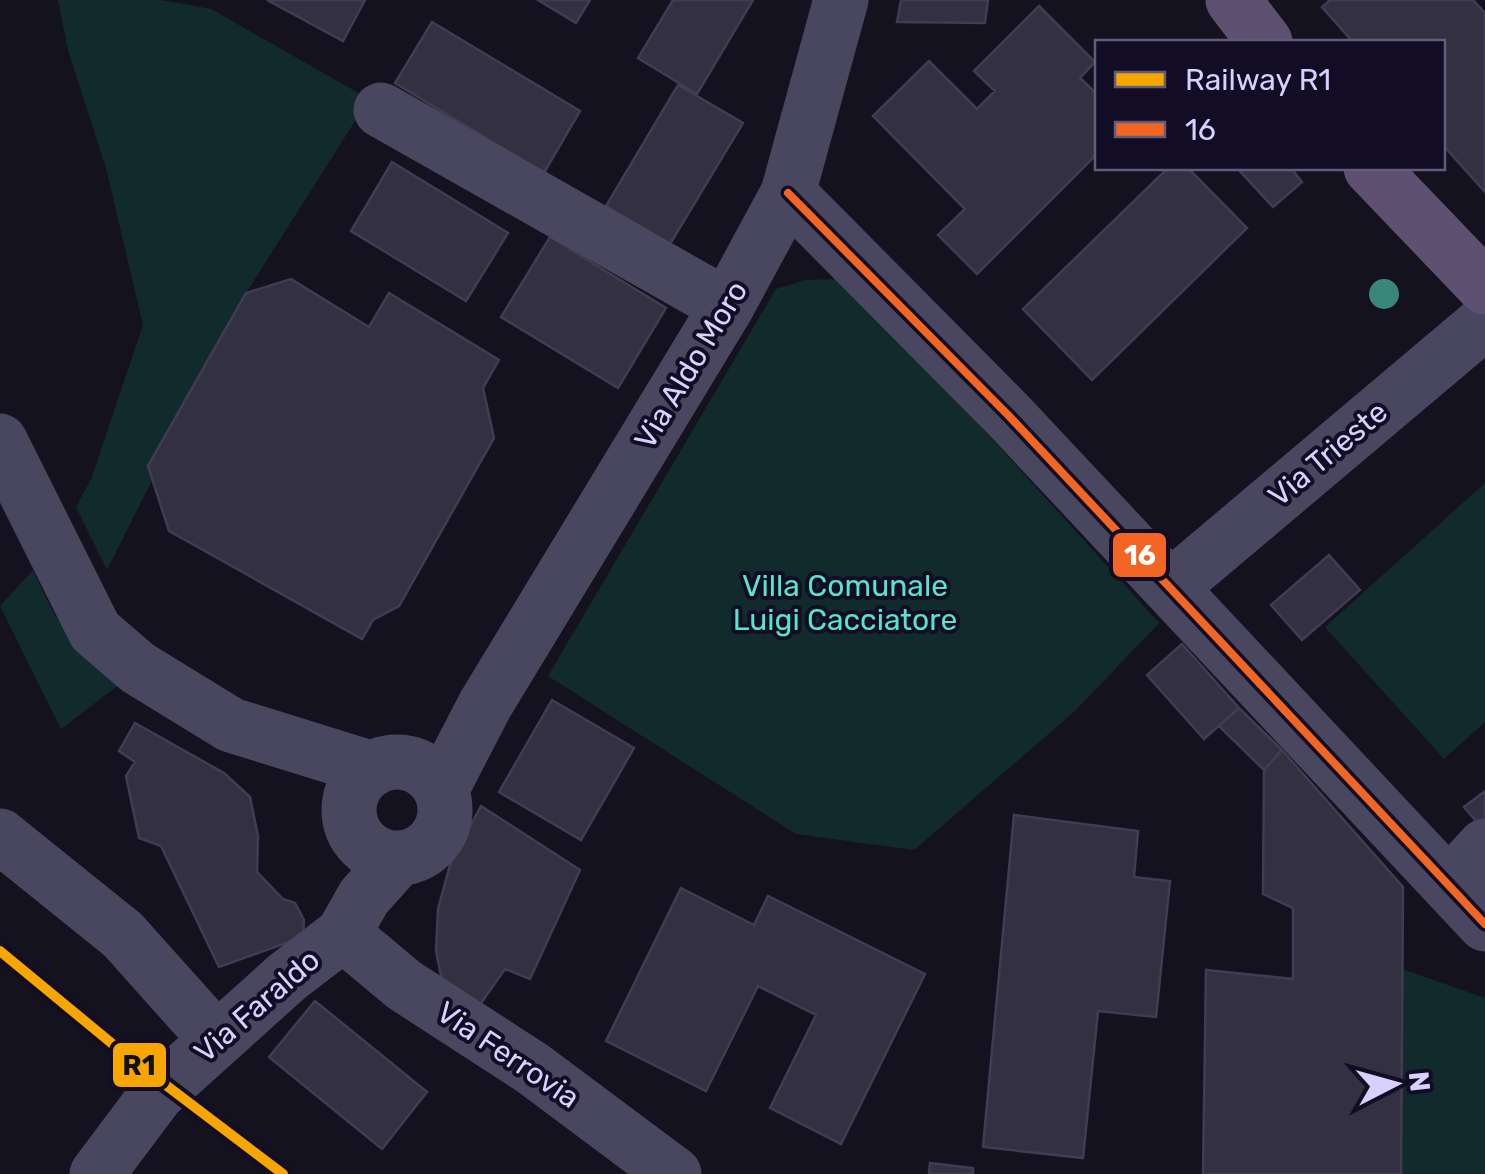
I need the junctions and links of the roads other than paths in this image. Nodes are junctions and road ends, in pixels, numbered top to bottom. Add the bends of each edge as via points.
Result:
1 (841, 0) edge
2 (1232, 0) edge
3 (1263, 40) edge
4 (381, 110) dead end
5 (1373, 170) edge
6 (788, 194) junction
7 (1485, 287) edge
8 (727, 306) junction
9 (1485, 322) edge
10 (0, 440) edge
11 (1171, 587) junction
12 (379, 832) junction
13 (0, 836) edge
14 (1473, 885) edge
15 (216, 1039) junction
16 (97, 1174) edge
17 (674, 1174) edge

1 - 6 street, Via Aldo Moro
2 - 3 main road
4 - 8 street
5 - 7 main road
6 - 8 street, Via Aldo Moro
6 - 11 street
8 - 12 street, Via Aldo Moro via 485,704
9 - 11 street, Via Trieste
10 - 12 street, Via Ferrovia via 95,631 138,668 231,725 304,750
11 - 14 street
12 - 15 street, Via Faraldo
12 - 17 street, Via Ferrovia via 404,985 532,1068
13 - 15 street via 123,935
15 - 16 street, Via Faraldo via 157,1094

